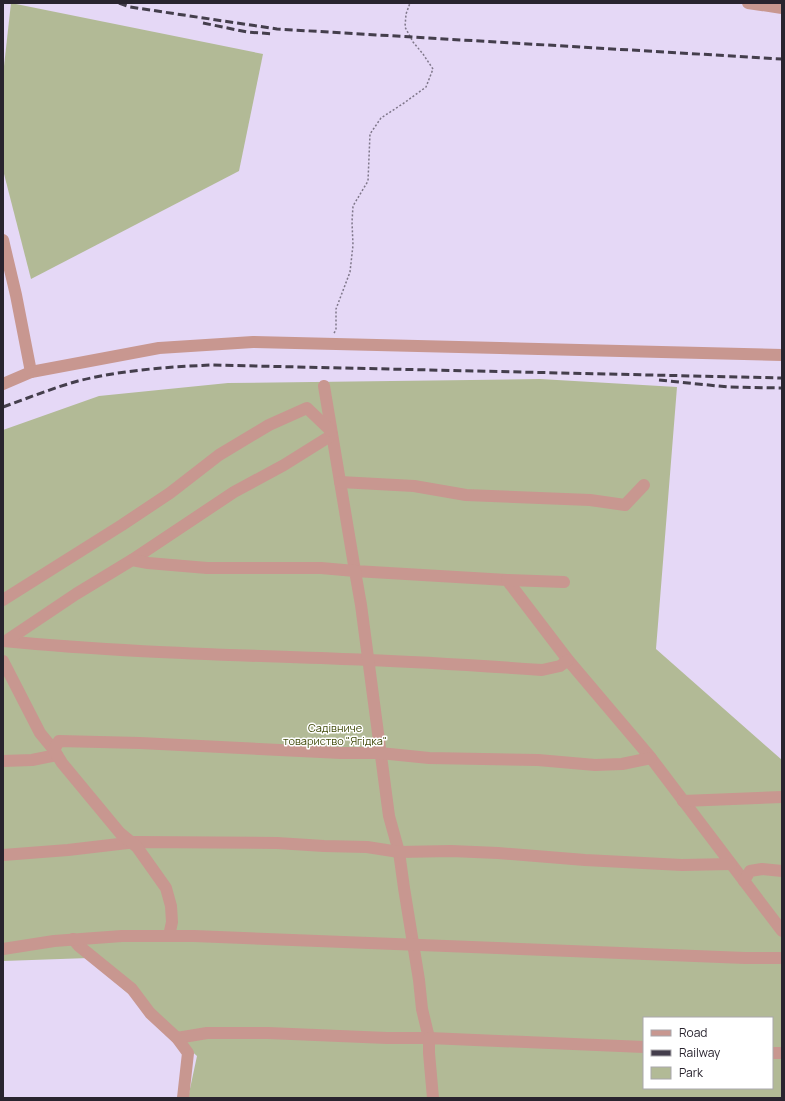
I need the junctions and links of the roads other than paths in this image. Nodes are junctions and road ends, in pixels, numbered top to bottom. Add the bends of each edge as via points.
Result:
1 (748, 3) edge
2 (782, 8) edge
3 (3, 240) edge
4 (782, 355) edge
5 (31, 372) junction
6 (3, 384) edge
7 (324, 386) dead end
8 (332, 433) junction
9 (340, 482) junction
10 (644, 485) dead end
11 (132, 560) junction
12 (355, 571) junction
13 (507, 580) junction
14 (564, 582) dead end
15 (3, 600) edge
16 (5, 641) edge
17 (368, 660) junction
18 (568, 660) junction
19 (3, 661) edge
20 (56, 753) junction
21 (380, 753) junction
22 (651, 758) junction
23 (3, 762) edge
24 (782, 797) edge
25 (683, 801) junction
26 (399, 852) junction
27 (3, 856) edge
28 (731, 864) junction
29 (782, 871) edge
30 (744, 881) junction
31 (782, 931) edge
32 (169, 936) junction
33 (73, 939) junction
34 (413, 944) junction
35 (3, 949) edge
36 (782, 958) edge
37 (177, 1038) junction
38 (430, 1038) junction
39 (643, 1047) edge
40 (183, 1098) edge
41 (433, 1098) edge

1 - 2 street
3 - 5 street
4 - 5 street via 252,342 158,348
5 - 6 street
7 - 8 street
8 - 9 street
8 - 11 street via 284,465 234,492
8 - 15 street via 307,408 269,425 219,455 170,493 122,525
9 - 10 street via 414,486 466,495 590,500 625,505
9 - 12 street
11 - 12 street via 207,568 321,568
11 - 16 street
12 - 13 street
12 - 17 street
13 - 14 street
13 - 18 street
16 - 17 street via 47,646
17 - 18 street via 542,670 560,666
17 - 21 street
18 - 22 street
19 - 20 street via 40,733
20 - 21 street via 59,741
20 - 23 street via 32,760
20 - 32 street via 120,832 137,847 166,888 172,922
21 - 22 street via 428,758 538,760 595,765 622,764
21 - 26 street via 389,816
22 - 25 street
24 - 25 street
25 - 28 street
26 - 27 street via 368,847 277,843 136,842
26 - 28 street via 451,851 682,865
26 - 34 street
28 - 30 street
29 - 30 street via 750,871
30 - 31 street
32 - 33 street
32 - 34 street
33 - 35 street
33 - 37 street via 132,989 150,1013
34 - 36 street
34 - 38 street via 422,1009
37 - 38 street via 207,1033
37 - 40 street via 188,1054
38 - 39 street
38 - 41 street

